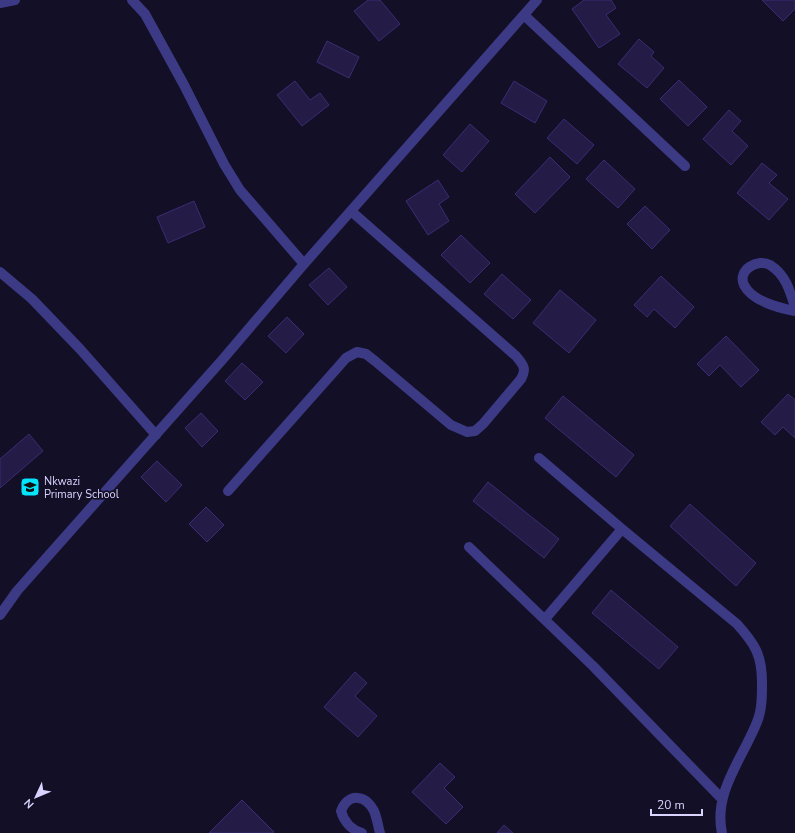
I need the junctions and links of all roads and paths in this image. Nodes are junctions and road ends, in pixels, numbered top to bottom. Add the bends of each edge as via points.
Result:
1 (15, 0) edge
2 (132, 0) edge
3 (538, 0) edge
4 (0, 3) edge
5 (524, 15) junction
6 (685, 166) dead end
7 (351, 211) junction
8 (304, 264) junction
9 (0, 272) edge
10 (795, 306) edge
11 (795, 311) edge
12 (156, 435) junction
13 (539, 458) dead end
14 (228, 491) dead end
15 (622, 529) junction
16 (469, 547) dead end
17 (0, 615) edge
18 (545, 619) junction
19 (722, 799) junction
20 (362, 833) edge
21 (380, 833) edge
22 (722, 833) edge

1 - 4 street
2 - 8 street via 145,14 224,164 248,200
3 - 5 street
5 - 6 street
5 - 7 street
7 - 8 street
7 - 14 street via 516,356 524,368 524,373 483,424 475,431 467,432 451,425 366,354 357,352 346,358
8 - 12 street
9 - 12 street via 32,299
10 - 11 street via 788,285 780,273 770,265 762,262 747,269 743,284 748,290 770,304
12 - 17 street via 17,591
13 - 15 street
15 - 18 street
15 - 19 street via 737,624 752,641 760,658 762,698 758,721
16 - 18 street
18 - 19 street
19 - 22 street
20 - 21 street via 349,826 344,819 341,811 349,799 357,797 366,801 373,810

